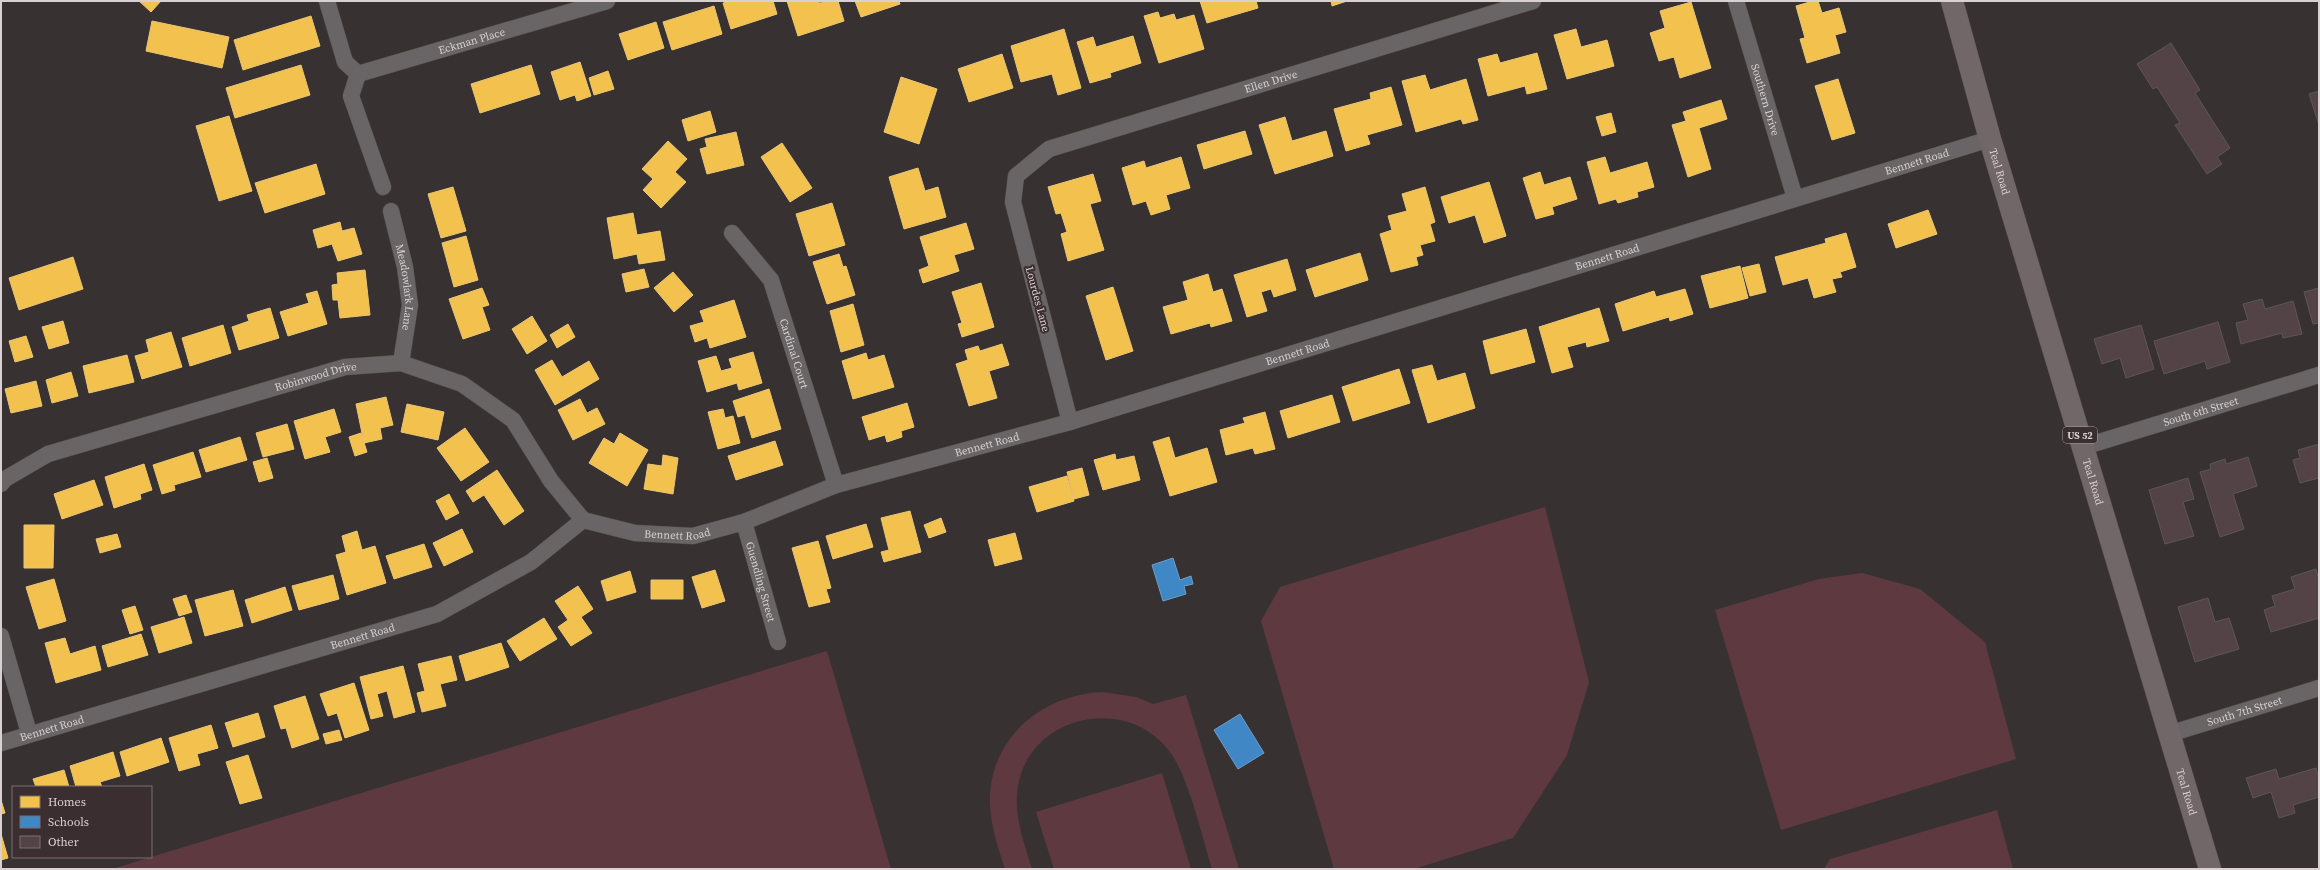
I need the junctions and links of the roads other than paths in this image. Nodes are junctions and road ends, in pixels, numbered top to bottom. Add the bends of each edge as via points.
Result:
1 (327, 1) edge
2 (607, 1) edge
3 (1533, 1) edge
4 (1736, 1) edge
5 (1952, 1) edge
6 (358, 74) junction
7 (1990, 139) junction
8 (1016, 176) joint
9 (383, 187) dead end
10 (1795, 198) junction
11 (391, 211) dead end
12 (732, 233) dead end
13 (401, 363) junction
14 (2319, 375) edge
15 (1070, 422) junction
16 (2083, 447) junction
17 (1, 484) edge
18 (836, 485) junction
19 (583, 520) junction
20 (744, 522) junction
21 (1, 636) edge
22 (778, 642) dead end
23 (2319, 688) edge
24 (29, 733) junction
25 (2169, 734) junction
26 (1, 743) edge
27 (2210, 869) edge

1 - 6 street via 345,62
2 - 6 street, Eckman Place
3 - 8 street, Ellen Drive via 1049,149
4 - 10 street, Southern Drive
5 - 7 main road, Teal Road / US 52
6 - 9 street via 351,96
7 - 10 street, Bennett Road
7 - 16 main road, Teal Road / US 52
8 - 15 street, Lourdes Lane via 1013,202
10 - 15 street, Bennett Road
11 - 13 street, Meadowlark Lane via 405,267 410,305
12 - 18 street, Cardinal Court via 771,280
13 - 17 street, Robinwood Drive via 345,368 48,454 5,479
13 - 19 street, Robinwood Drive via 462,384 513,420 551,481
14 - 16 street, South 6th Street
15 - 18 street, Bennett Road
16 - 25 main road, Teal Road / US 52
18 - 20 street, Bennett Road
19 - 20 street, Bennett Road via 635,533 693,536
19 - 24 street, Bennett Road via 531,562 437,614
20 - 22 street, Guendling Street
21 - 24 street
23 - 25 street, South 7th Street
24 - 26 street, Bennett Road
25 - 27 main road, Teal Road / US 52

